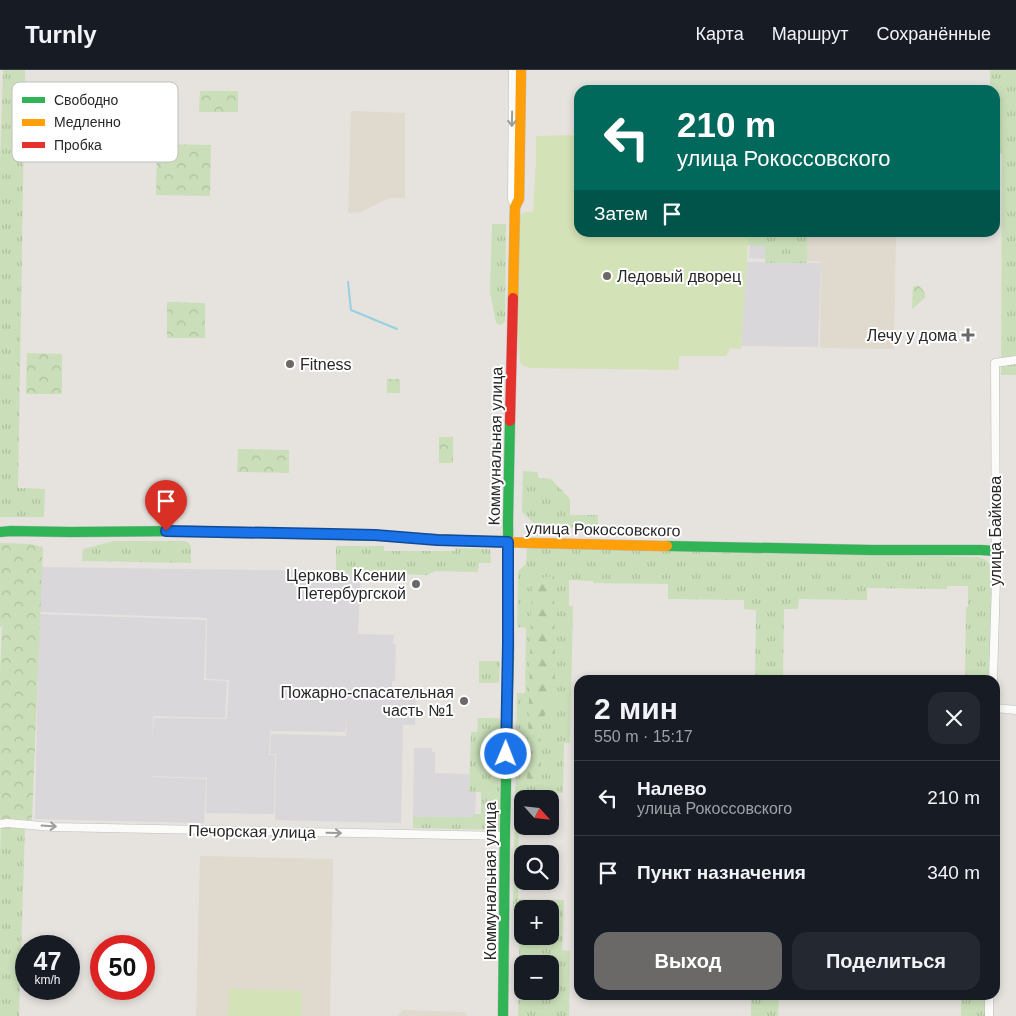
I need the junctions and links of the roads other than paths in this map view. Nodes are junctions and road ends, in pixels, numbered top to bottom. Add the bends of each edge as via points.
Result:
1 (513, 70) edge
2 (521, 70) edge
3 (515, 207) junction
4 (1016, 360) edge
5 (0, 532) edge
6 (508, 542) junction
7 (995, 551) junction
8 (993, 675) edge
9 (1000, 708) edge
10 (1016, 710) edge
11 (0, 824) edge
12 (505, 836) junction
13 (989, 1000) edge
14 (503, 1016) edge
15 (989, 1016) edge

1 -> 3 street, Коммунальная улица via 512,199
2 - 3 main road, Коммунальная улица via 520,199
3 - 6 main road, Коммунальная улица
4 - 7 street, улица Байкова via 994,363
5 - 6 main road, улица Рокоссовского via 186,531
6 - 7 main road, улица Рокоссовского
6 - 12 main road, Коммунальная улица
7 - 8 street, улица Байкова
9 - 10 street
11 -> 12 street, Печорская улица
12 - 14 main road, Коммунальная улица
13 - 15 street

